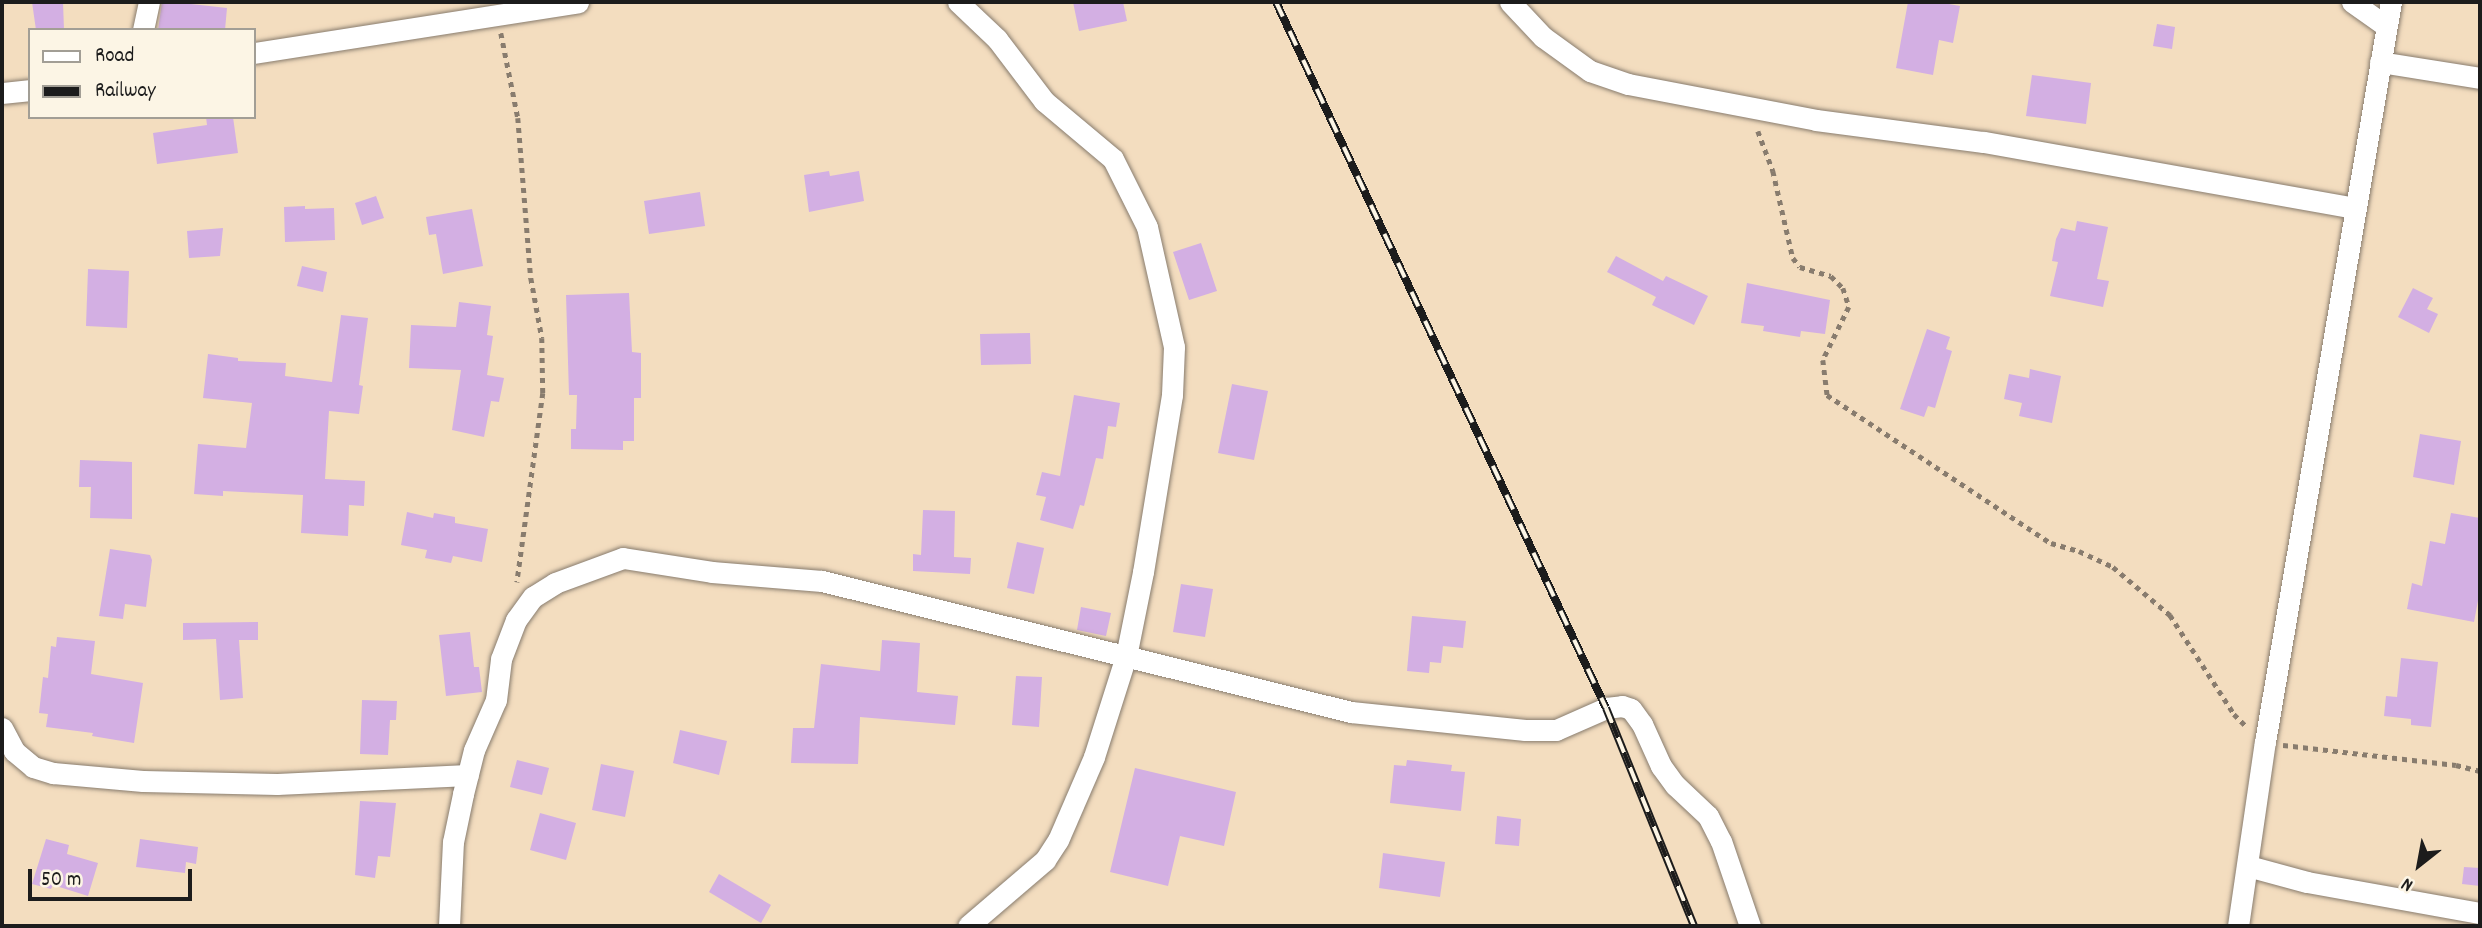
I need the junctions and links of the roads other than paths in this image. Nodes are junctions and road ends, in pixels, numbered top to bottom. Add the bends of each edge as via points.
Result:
1 (149, 2) edge
2 (578, 2) edge
3 (958, 2) edge
4 (1510, 2) edge
5 (2352, 2) edge
6 (2390, 2) edge
7 (499, 8) edge
8 (2386, 26) junction
9 (143, 28) edge
10 (256, 53) edge
11 (2380, 62) junction
12 (2480, 78) edge
13 (28, 90) edge
14 (2, 93) edge
15 (2355, 208) junction
16 (1126, 656) junction
17 (2, 728) edge
18 (468, 775) junction
19 (2248, 866) junction
20 (2480, 912) edge
21 (449, 926) edge
22 (968, 926) edge
23 (1750, 926) edge
24 (2238, 926) edge

1 - 9 street
2 - 7 street
3 - 16 street via 997,39 1044,101 1113,159 1147,228 1174,346 1172,395
4 - 15 street via 1544,37 1590,71 1628,83 1816,120 1984,142
5 - 8 street
6 - 8 street
7 - 10 street
8 - 11 street
11 - 12 street
11 - 15 street
13 - 14 street
15 - 19 street via 2264,742
16 - 18 street via 822,581 712,572 623,558 555,583 533,597 516,620 502,659 496,700
16 - 22 street via 1094,757 1058,840 1045,860
16 - 23 street via 1351,712 1556,730 1616,705 1631,709 1668,775 1707,816 1721,841
17 - 18 street via 14,751 33,766 53,773 143,781 277,784
18 - 21 street via 453,842
19 - 20 street
19 - 24 street

